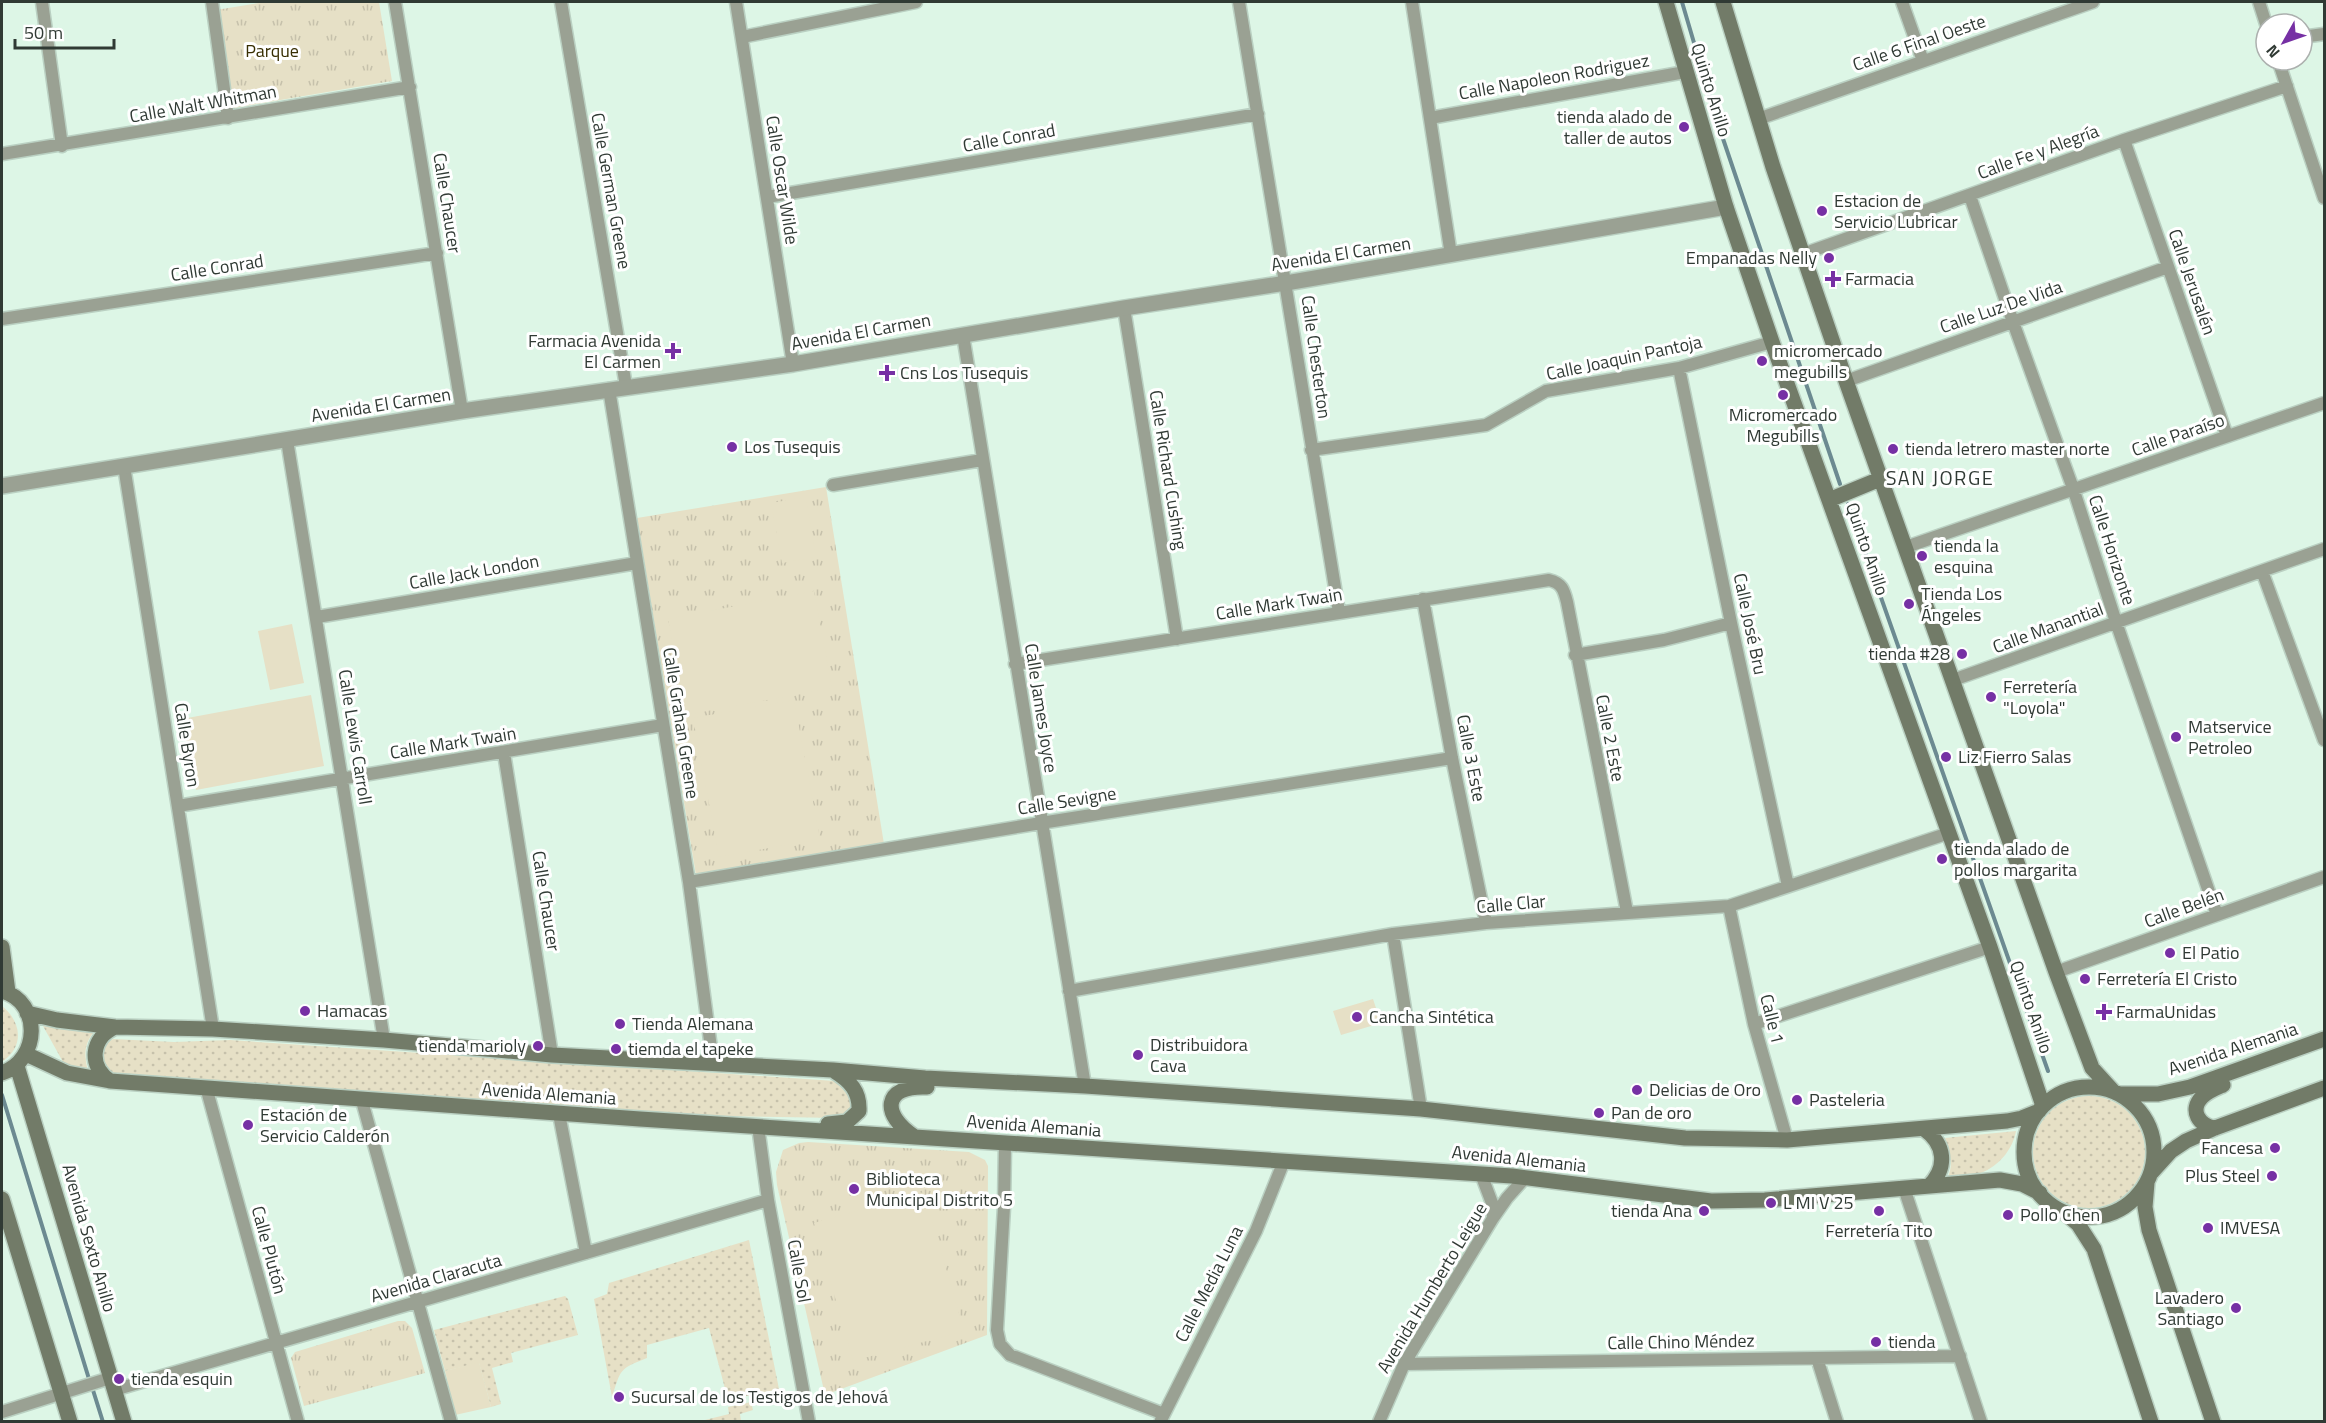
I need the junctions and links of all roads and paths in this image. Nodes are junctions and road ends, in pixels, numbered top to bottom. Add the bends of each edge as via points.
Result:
1 (42, 2) edge
2 (212, 2) edge
3 (394, 2) edge
4 (561, 2) edge
5 (736, 2) edge
6 (911, 2) edge
7 (1239, 2) edge
8 (1412, 2) edge
9 (1666, 2) edge
10 (1723, 2) edge
11 (1902, 2) edge
12 (2084, 3) edge
13 (742, 37) junction
14 (1923, 61) junction
15 (1685, 72) junction
16 (2282, 72) edge
17 (2287, 86) junction
18 (410, 87) junction
19 (1258, 114) junction
20 (228, 118) junction
21 (1430, 118) junction
22 (1758, 119) junction
23 (2124, 140) junction
24 (62, 146) junction
25 (2, 154) edge
26 (1970, 196) junction
27 (767, 197) junction
28 (2325, 198) edge
29 (1726, 207) junction
30 (437, 253) junction
31 (1803, 254) junction
32 (1451, 255) junction
33 (2168, 267) junction
34 (1286, 283) junction
35 (1124, 308) junction
36 (2, 319) edge
37 (2013, 322) junction
38 (963, 335) junction
39 (1772, 342) junction
40 (793, 364) junction
41 (1679, 368) junction
42 (1846, 381) junction
43 (626, 386) junction
44 (609, 389) junction
45 (2325, 403) edge
46 (462, 411) junction
47 (2227, 436) junction
48 (287, 440) junction
49 (1311, 450) junction
50 (982, 460) junction
51 (124, 466) junction
52 (1880, 479) junction
53 (833, 485) dead end
54 (2, 486) edge
55 (2074, 491) junction
56 (1829, 500) junction
57 (1906, 547) junction
58 (2325, 549) edge
59 (638, 562) junction
60 (2262, 571) junction
61 (1548, 580) joint
62 (1423, 599) junction
63 (1339, 612) junction
64 (317, 617) junction
65 (2116, 622) junction
66 (1731, 623) junction
67 (1177, 639) junction
68 (1575, 655) junction
69 (1015, 664) junction
70 (1953, 680) junction
71 (663, 725) junction
72 (2325, 740) edge
73 (504, 753) junction
74 (1452, 758) junction
75 (343, 779) junction
76 (178, 806) junction
77 (1041, 823) junction
78 (1949, 833) junction
79 (2325, 877) edge
80 (689, 882) junction
81 (1788, 886) junction
82 (1729, 906) junction
83 (1627, 912) junction
84 (2217, 915) junction
85 (1486, 923) junction
86 (1393, 934) junction
87 (2, 947) edge
88 (1990, 948) junction
89 (2056, 972) junction
90 (1069, 991) junction
91 (5, 992) edge
92 (27, 1012) junction
93 (1754, 1024) junction
94 (115, 1027) junction
95 (213, 1029) junction
96 (2325, 1039) edge
97 (384, 1041) junction
98 (2301, 1048) junction
99 (552, 1055) junction
100 (22, 1060) junction
101 (713, 1064) junction
102 (833, 1070) junction
103 (2, 1073) edge
104 (110, 1082) junction
105 (1010, 1083) junction
106 (1085, 1086) junction
107 (206, 1087) junction
108 (2325, 1088) edge
109 (2115, 1092) junction
110 (362, 1101) junction
111 (1421, 1109) junction
112 (2041, 1109) junction
113 (559, 1114) junction
114 (758, 1126) junction
115 (786, 1128) junction
116 (2215, 1128) junction
117 (1924, 1129) junction
118 (915, 1137) junction
119 (1787, 1140) junction
120 (1005, 1144) junction
121 (1284, 1161) junction
122 (1481, 1174) junction
123 (1525, 1178) junction
124 (2149, 1178) junction
125 (1929, 1186) junction
126 (1904, 1188) junction
127 (2040, 1193) junction
128 (2, 1199) edge
129 (768, 1200) junction
130 (2061, 1210) junction
131 (1492, 1218) junction
132 (7, 1235) edge
133 (586, 1253) junction
134 (418, 1302) junction
135 (276, 1343) junction
136 (1960, 1356) junction
137 (1816, 1358) junction
138 (1404, 1364) junction
139 (112, 1384) junction
140 (61, 1393) junction
141 (2, 1412) edge
142 (1162, 1418) edge
143 (70, 1422) edge
144 (124, 1422) edge
145 (298, 1422) edge
146 (452, 1422) edge
147 (809, 1422) edge
148 (1379, 1422) edge
149 (1837, 1422) edge
150 (1981, 1422) edge
151 (2151, 1422) edge
152 (2213, 1422) edge

1 - 24 street
2 - 20 street
3 - 18 street, Calle Chaucer
4 - 43 street, Calle German Greene
5 - 13 street, Calle Oscar Wilde
6 - 13 street
7 - 19 street, Calle Chesterton
8 - 21 street
9 - 15 main road, Quinto Anillo
10 - 22 main road, Quinto Anillo
11 - 14 street
12 - 14 street, Calle 6 Final Oeste
13 - 27 street, Calle Oscar Wilde
14 - 22 street, Calle 6 Final Oeste
15 - 21 street, Calle Napoleon Rodriguez
15 - 29 main road, Quinto Anillo
16 - 17 street
17 - 23 street, Calle Fe y Alegría
17 - 28 street
18 - 20 street, Calle Walt Whitman
18 - 30 street, Calle Chaucer
19 - 27 street, Calle Conrad
19 - 34 street, Calle Chesterton
20 - 24 street, Calle Walt Whitman
21 - 32 street
22 - 31 main road, Quinto Anillo
23 - 26 street, Calle Fe y Alegría
23 - 33 street, Calle Jerusalén
24 - 25 street, Calle Walt Whitman
26 - 31 street, Calle Fe y Alegría
26 - 37 street, Calle Horizonte
27 - 40 street, Calle Oscar Wilde
29 - 32 street, Avenida El Carmen
29 - 39 main road, Quinto Anillo
30 - 36 street, Calle Conrad
30 - 46 street, Calle Chaucer
31 - 42 main road, Quinto Anillo
32 - 34 street, Avenida El Carmen
33 - 37 street, Calle Luz De Vida
33 - 47 street, Calle Jerusalén
34 - 35 street, Avenida El Carmen
34 - 49 street, Calle Chesterton
35 - 38 street, Avenida El Carmen
35 - 67 street, Calle Richard Cushing
37 - 42 street, Calle Luz De Vida
37 - 55 street, Calle Horizonte
38 - 40 street, Avenida El Carmen
38 - 50 street, Calle James Joyce
39 - 41 street, Calle Joaquin Pantoja
39 - 56 main road, Quinto Anillo
40 - 43 street, Avenida El Carmen
41 - 49 street, Calle Joaquin Pantoja via 1546,391 1486,425
41 - 66 street, Calle José Bru
42 - 52 main road, Quinto Anillo
43 - 44 street, Avenida El Carmen
44 - 46 street, Avenida El Carmen
44 - 59 street, Calle Grahan Greene
45 - 47 street, Calle Paraíso
46 - 48 street, Avenida El Carmen
47 - 55 street, Calle Paraíso
48 - 51 street, Avenida El Carmen
48 - 64 street, Calle Lewis Carroll
49 - 63 street, Calle Chesterton
50 - 53 street
50 - 69 street, Calle James Joyce
51 - 54 street, Avenida El Carmen
51 - 76 street, Calle Byron
52 - 56 main road
52 - 57 main road, Quinto Anillo
55 - 57 street, Calle Paraíso
55 - 65 street, Calle Horizonte
56 - 78 main road, Quinto Anillo
57 - 70 main road, Quinto Anillo
58 - 60 street, Calle Manantial
59 - 64 street, Calle Jack London
59 - 71 street, Calle Grahan Greene
60 - 65 street, Calle Manantial
60 - 72 street
61 - 62 street, Calle Mark Twain
61 - 68 street, Calle 2 Este via 1563,587
62 - 63 street, Calle Mark Twain
62 - 74 street, Calle 3 Este
63 - 67 street, Calle Mark Twain
64 - 75 street, Calle Lewis Carroll
65 - 70 street, Calle Manantial
65 - 84 street, Calle Horizonte
66 - 68 street via 1665,640
66 - 81 street, Calle José Bru
67 - 69 street, Calle Mark Twain
68 - 83 street, Calle 2 Este
69 - 77 street, Calle James Joyce
70 - 89 main road, Quinto Anillo
71 - 73 street, Calle Mark Twain
71 - 80 street, Calle Grahan Greene
73 - 75 street, Calle Mark Twain
73 - 99 street, Calle Chaucer
74 - 77 street, Calle Sevigne
74 - 85 street, Calle 3 Este
75 - 76 street, Calle Mark Twain
75 - 97 street, Calle Lewis Carroll
76 - 95 street, Calle Byron
77 - 80 street, Calle Sevigne
77 - 90 street, Calle James Joyce
78 - 81 street, Calle Clar
78 - 88 main road, Quinto Anillo
79 - 84 street, Calle Belén
80 - 101 street, Calle Grahan Greene
81 - 82 street, Calle Clar
82 - 83 street, Calle Clar
82 - 93 street, Calle 1
83 - 85 street, Calle Clar
84 - 89 street, Calle Belén
85 - 86 street, Calle Clar
86 - 90 street, Calle Clar
86 - 111 street
87 - 91 main road
88 - 93 street
88 - 112 main road, Quinto Anillo
89 - 109 main road, Quinto Anillo via 2092,1068
90 - 106 street, Calle James Joyce
91 - 92 main road
92 - 94 main road
92 - 100 main road via 31,1031
93 - 119 street, Calle 1
94 - 95 main road
94 - 104 main road via 102,1035 94,1056 99,1071
95 - 97 main road
96 - 98 main road, Avenida Alemania
97 - 99 main road
98 - 109 main road, Avenida Alemania via 2190,1087 2158,1094
98 - 116 main road via 2275,1065 2204,1095 2197,1104 2198,1118 2207,1127
99 - 101 main road
100 - 103 main road
100 - 104 main road, Avenida Alemania
100 - 139 main road, Avenida Sexto Anillo
101 - 102 main road
102 - 105 main road
102 - 115 main road via 855,1089 860,1099 859,1111 840,1124
104 - 107 main road, Avenida Alemania
105 - 106 main road
105 - 118 main road via 969,1089 906,1088 895,1095 891,1110 897,1124
106 - 111 main road
107 - 110 main road, Avenida Alemania
107 - 135 street, Calle Plutón
108 - 116 main road
109 - 112 main road via 2075,1088
109 - 124 main road via 2134,1106 2147,1123 2154,1143
110 - 113 main road, Avenida Alemania
110 - 134 street
111 - 119 main road via 1684,1138
112 - 117 main road via 2015,1120
112 - 127 main road via 2029,1128 2024,1148 2026,1168
113 - 114 main road, Avenida Alemania
113 - 133 street
114 - 115 main road, Avenida Alemania
114 - 129 street, Calle Sol
115 - 118 main road, Avenida Alemania
116 - 124 main road via 2177,1146
117 - 119 main road
117 - 125 main road via 1938,1142 1941,1151 1941,1170
118 - 120 main road, Avenida Alemania
120 - 121 main road, Avenida Alemania
120 - 142 street via 997,1330 1000,1344 1010,1355
121 - 122 main road, Avenida Alemania
121 - 142 street, Calle Media Luna via 1256,1231
122 - 123 main road, Avenida Alemania
122 - 131 street via 1492,1203
123 - 126 main road, Avenida Alemania via 1720,1201
123 - 131 street, Avenida Humberto Leigue
124 - 130 main road via 2132,1201 2106,1214 2087,1217
124 - 152 main road via 2145,1207 2149,1230
125 - 126 main road, Avenida Alemania
125 - 127 main road, Avenida Alemania via 2011,1181
126 - 136 street
127 - 130 main road
128 - 132 main road
129 - 133 street, Avenida Claracuta
129 - 147 street, Calle Sol
130 - 151 main road via 2078,1224 2094,1249
131 - 138 street, Avenida Humberto Leigue
132 - 140 main road
133 - 134 street, Avenida Claracuta
134 - 135 street, Avenida Claracuta
134 - 146 street
135 - 139 street, Avenida Claracuta
135 - 145 street, Calle Plutón
136 - 137 street, Calle Chino Méndez
136 - 150 street
137 - 138 street, Calle Chino Méndez
137 - 149 street
138 - 148 street, Avenida Humberto Leigue
139 - 140 street, Avenida Claracuta
139 - 144 main road, Avenida Sexto Anillo
140 - 141 street, Avenida Claracuta
140 - 143 main road

